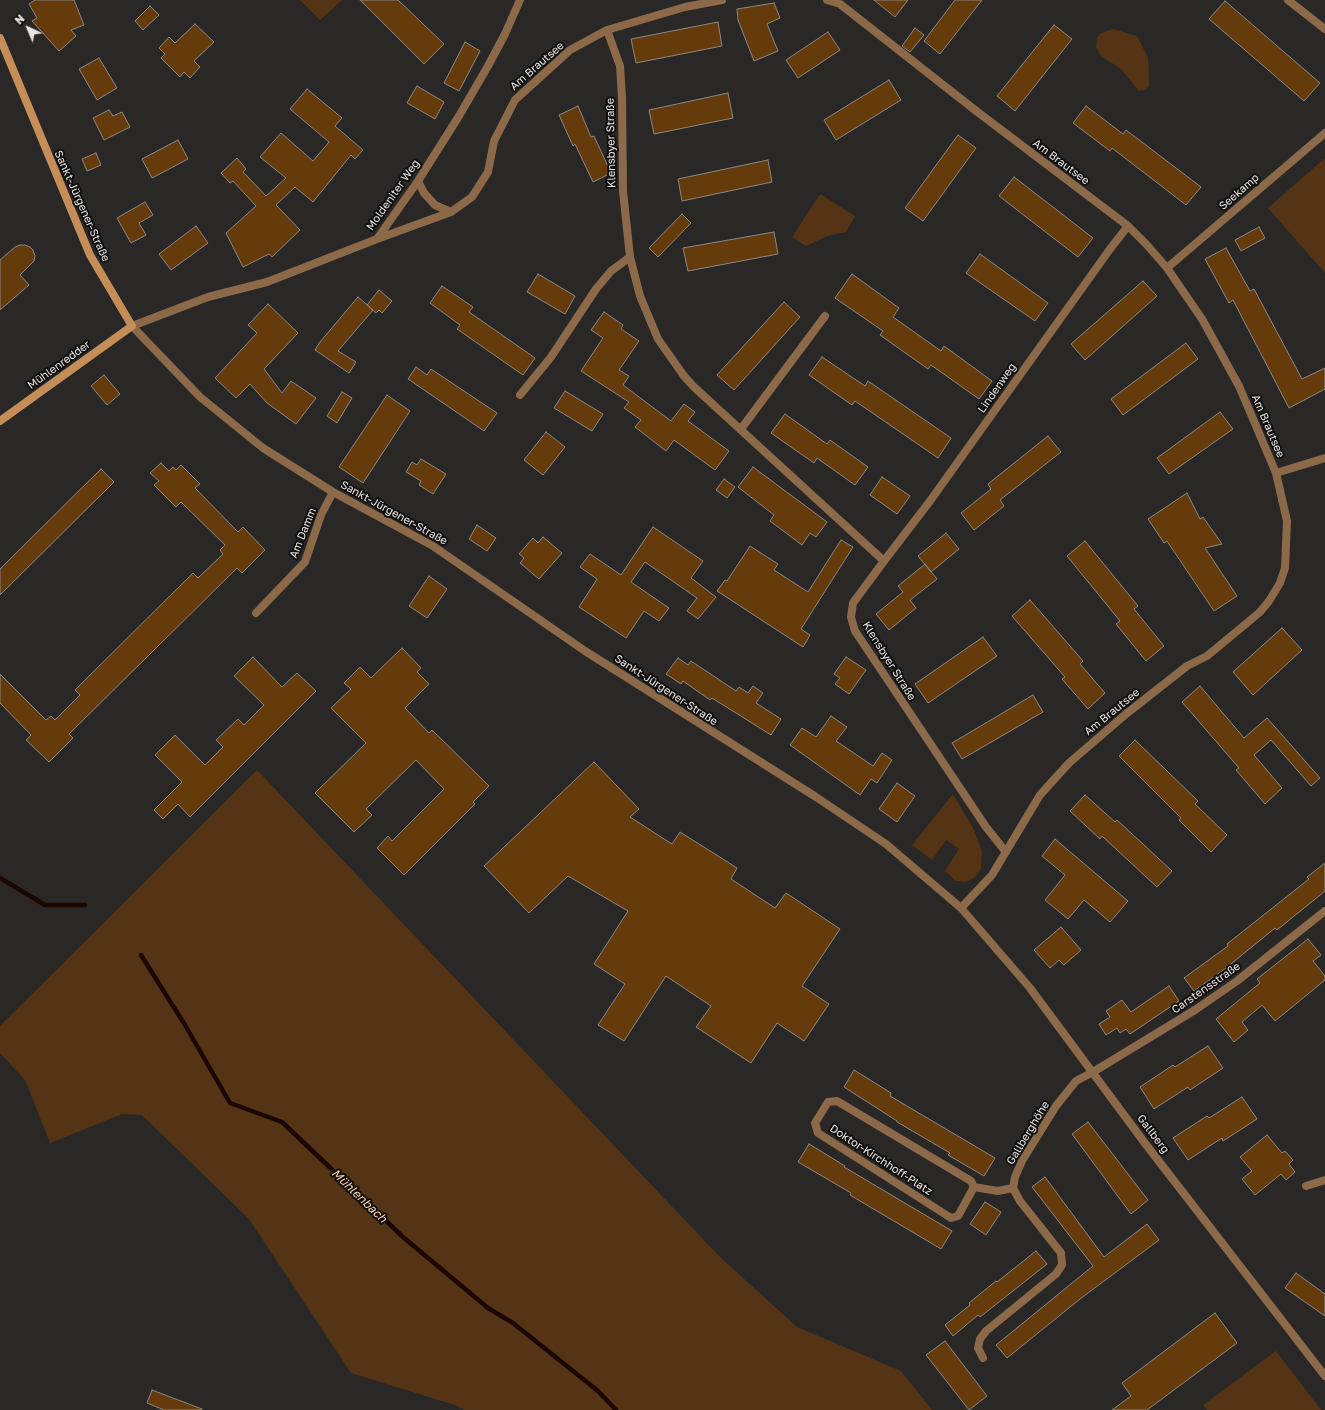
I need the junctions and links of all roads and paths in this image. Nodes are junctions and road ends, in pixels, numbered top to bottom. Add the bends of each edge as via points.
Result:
1 (520, 0) edge
2 (722, 0) edge
3 (828, 0) edge
4 (1288, 0) edge
5 (684, 4) edge
6 (1325, 29) edge
7 (607, 30) junction
8 (0, 38) edge
9 (1325, 133) edge
10 (418, 182) junction
11 (451, 212) junction
12 (1128, 226) junction
13 (377, 239) junction
14 (630, 257) junction
15 (1167, 268) junction
16 (825, 316) dead end
17 (132, 326) junction
18 (520, 394) dead end
19 (0, 421) edge
20 (741, 429) junction
21 (1325, 458) edge
22 (1276, 473) junction
23 (333, 492) junction
24 (884, 561) junction
25 (256, 613) dead end
26 (1006, 852) junction
27 (961, 908) junction
28 (1325, 911) edge
29 (1093, 1072) junction
30 (1325, 1180) edge
31 (1306, 1186) dead end
32 (974, 1188) junction
33 (1013, 1188) junction
34 (983, 1358) dead end
35 (1325, 1376) edge

1 - 10 street, Moldeniter Weg via 488,66
2 - 5 street, Am Brautsee
3 - 12 street, Am Brautsee via 840,4
4 - 6 street
5 - 7 street, Am Brautsee
7 - 11 street, Am Brautsee via 570,50 515,100 494,141 488,172 472,197
7 - 14 street, Klensbyer Straße via 620,66 623,191
8 - 17 street, Sankt-Jürgener-Straße via 90,255
9 - 15 street, Seekamp
10 - 11 street via 435,205
10 - 13 street, Moldeniter Weg
11 - 13 street, Am Brautsee
12 - 15 street, Am Brautsee
12 - 24 street, Lindenweg
13 - 17 street, Moldeniter Weg via 267,282 208,297
14 - 18 street via 610,271 551,357
14 - 20 street, Klensbyer Straße via 640,296 658,339 684,376
15 - 22 street, Am Brautsee via 1202,319 1239,386
16 - 20 street
17 - 19 street, Mühlenredder
17 - 23 street, Sankt-Jürgener-Straße via 200,397 263,448
20 - 24 street, Klensbyer Straße
21 - 22 street
22 - 26 street, Am Brautsee via 1287,521 1285,568 1280,583 1269,601 1260,612 1207,656 1188,666 1126,714 1069,763 1040,795
23 - 25 street, Am Damm via 321,515 305,562
23 - 27 street, Sankt-Jürgener-Straße via 433,546 585,651 816,797 886,844
24 - 26 street, Klensbyer Straße via 853,603 851,617 855,631 986,827
26 - 27 street, Am Brautsee via 992,876
27 - 29 street, Gallberg via 1030,988
28 - 29 street, Carstensstraße via 1237,981 1195,1010
29 - 33 street, Gallberghöhe via 1076,1081 1056,1106 1022,1161
29 - 35 street, Gallberg
30 - 31 street
32 - 32 street, Doktor-Kirchhoff-Platz via 971,1181 837,1101 828,1102 815,1122 818,1133 951,1218 958,1216
32 - 33 street via 998,1191
33 - 34 street via 1020,1201 1061,1253 1062,1265 1056,1274 986,1331 980,1339 978,1348

